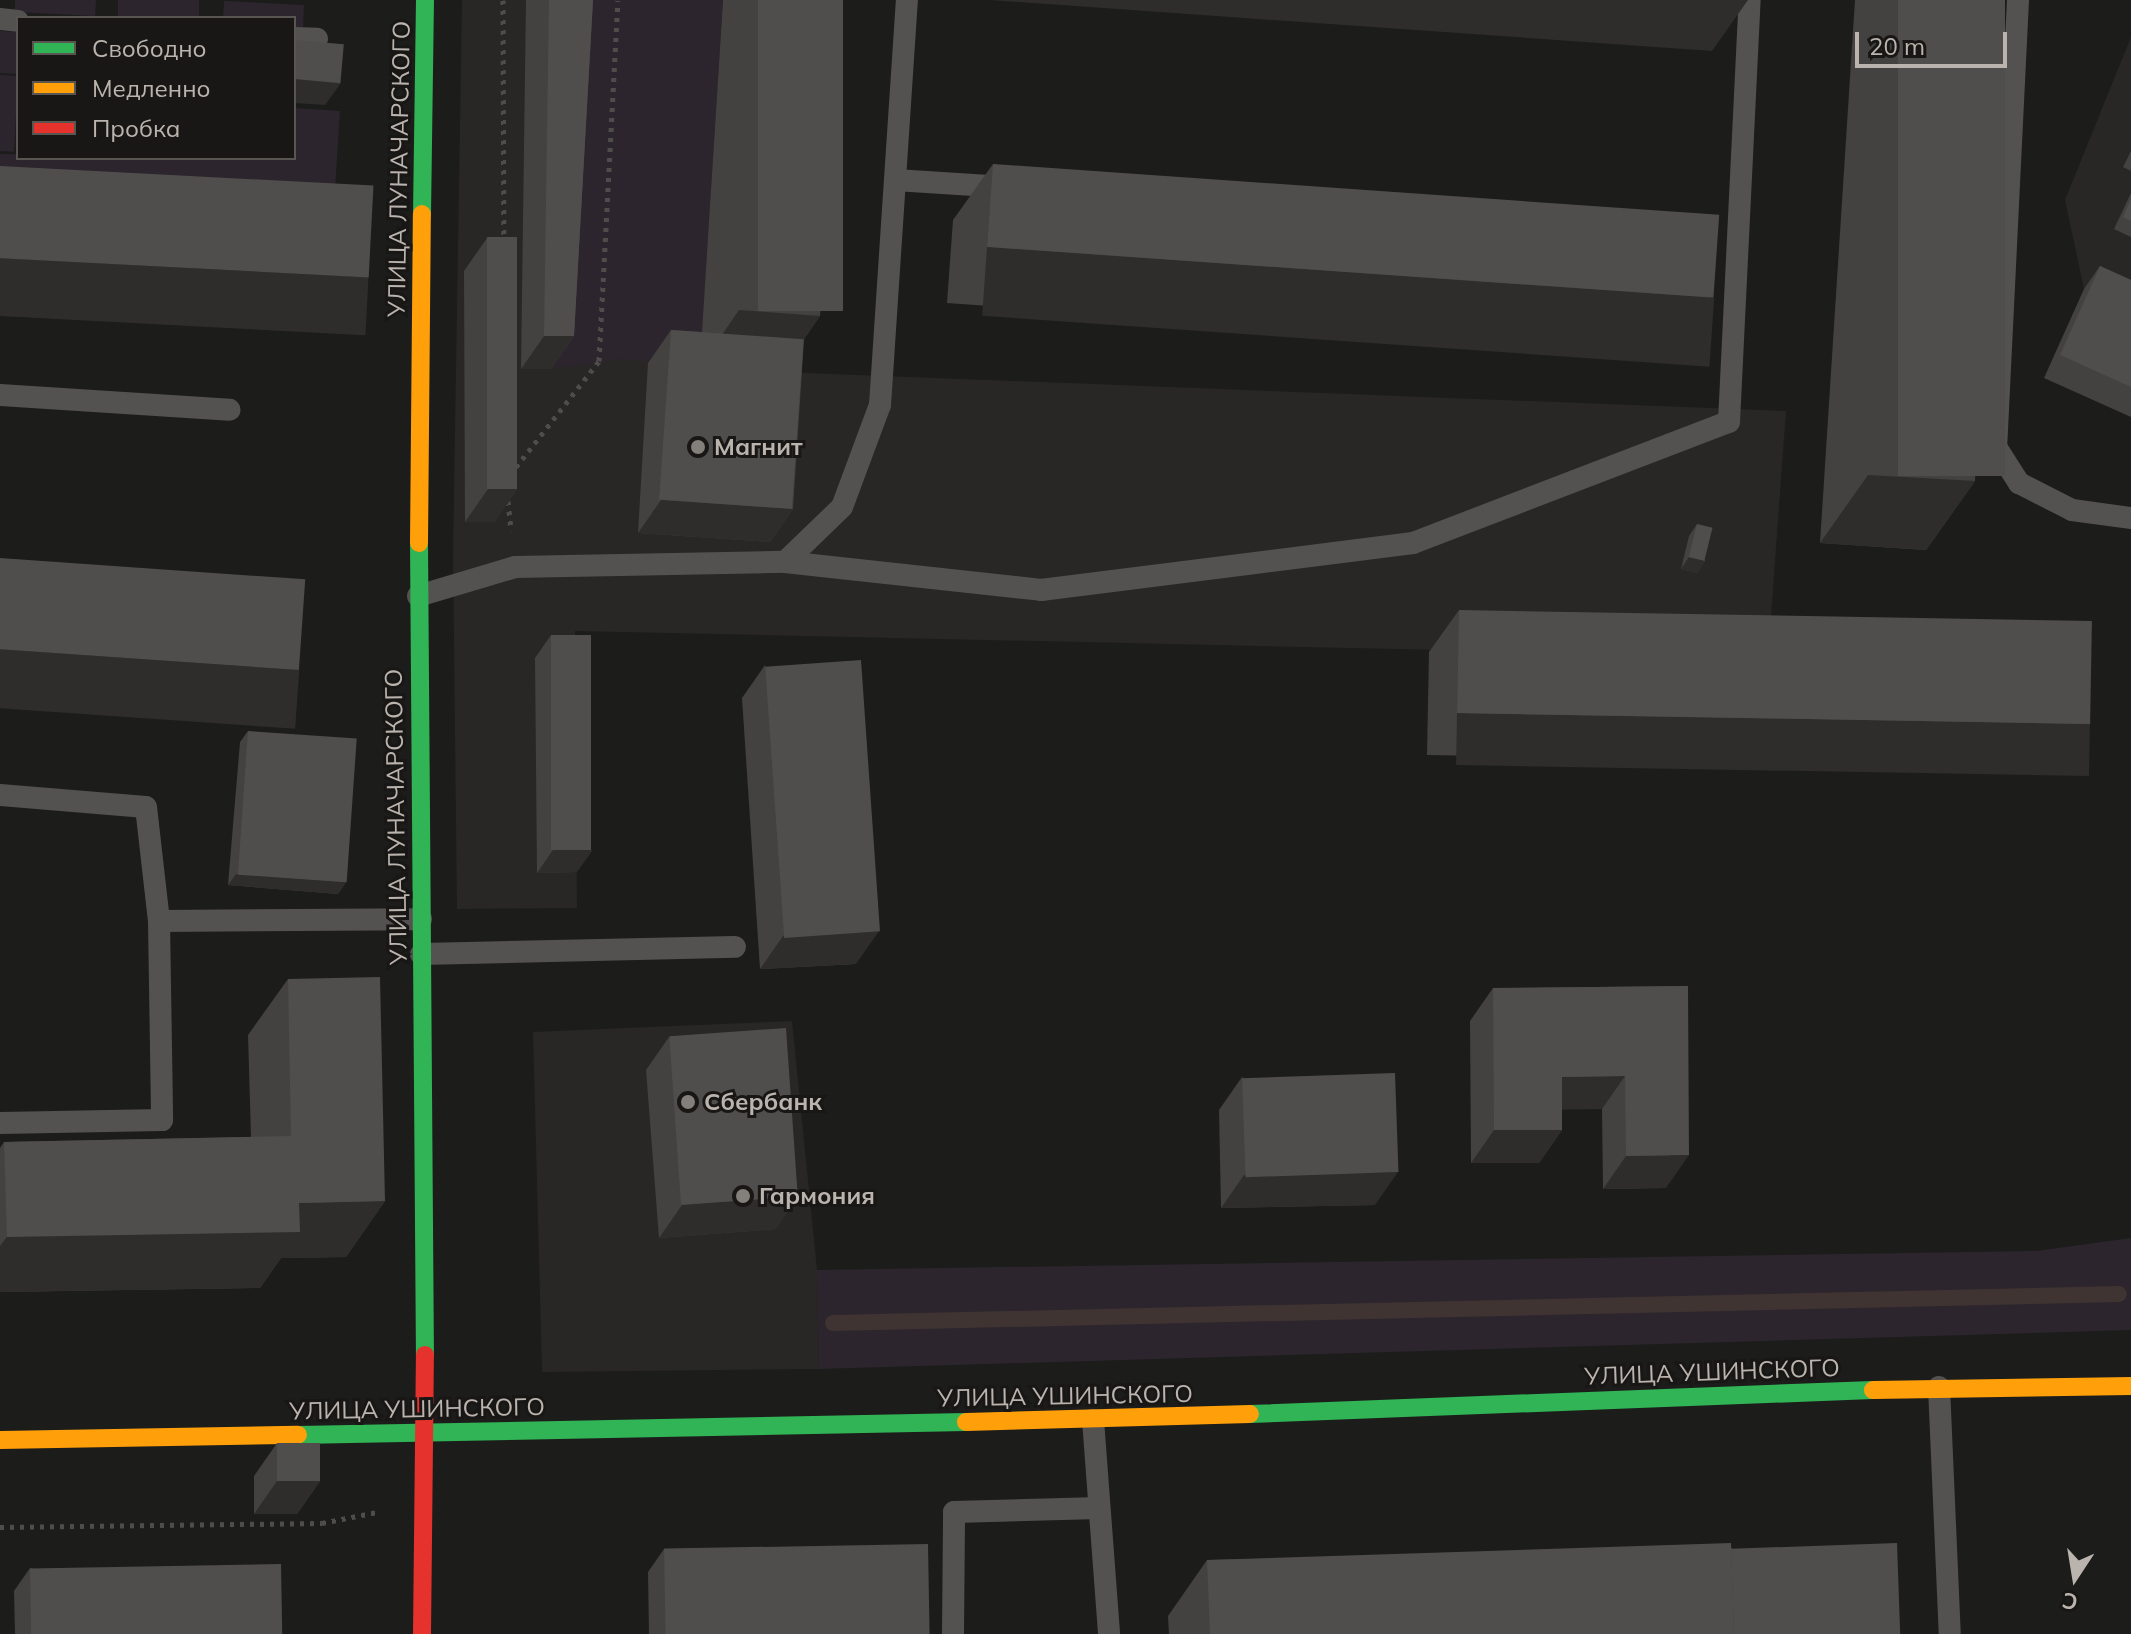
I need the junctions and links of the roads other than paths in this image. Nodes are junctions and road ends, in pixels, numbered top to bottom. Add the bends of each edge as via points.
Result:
1 (425, 0) edge
2 (907, 0) edge
3 (1750, 0) edge
4 (2018, 0) edge
5 (296, 38) edge
6 (317, 39) edge
7 (895, 180) junction
8 (1022, 188) edge
9 (0, 395) edge
10 (230, 410) dead end
11 (2131, 518) edge
12 (785, 562) junction
13 (418, 596) junction
14 (0, 795) edge
15 (421, 919) junction
16 (159, 921) junction
17 (735, 947) dead end
18 (421, 954) junction
19 (0, 1123) edge
20 (2131, 1386) edge
21 (1939, 1387) junction
22 (1093, 1420) junction
23 (426, 1433) junction
24 (0, 1440) edge
25 (1099, 1508) junction
26 (422, 1634) edge
27 (953, 1634) edge
28 (1109, 1634) edge
29 (1950, 1634) edge

1 - 13 street, УЛИЦА ЛУНАЧАРСКОГО
2 - 7 lane
3 - 12 lane via 1729,422 1413,543 1041,590
4 - 11 lane via 1996,447 2019,483 2072,510
5 - 6 lane
7 - 8 lane
7 - 12 lane via 880,405 842,507
9 - 10 lane
12 - 13 lane via 515,567
13 - 15 street, УЛИЦА ЛУНАЧАРСКОГО
14 - 16 lane via 146,807
15 - 16 lane
15 - 18 street, УЛИЦА ЛУНАЧАРСКОГО
16 - 19 lane via 162,1120
17 - 18 lane
18 - 23 street, УЛИЦА ЛУНАЧАРСКОГО
20 - 21 street, УЛИЦА УШИНСКОГО
21 - 22 street, УЛИЦА УШИНСКОГО
21 - 29 lane
22 - 23 street, УЛИЦА УШИНСКОГО
22 - 25 lane
23 - 24 street, УЛИЦА УШИНСКОГО
23 - 26 street, УЛИЦА ЛУНАЧАРСКОГО
25 - 27 lane via 954,1512
25 - 28 lane

